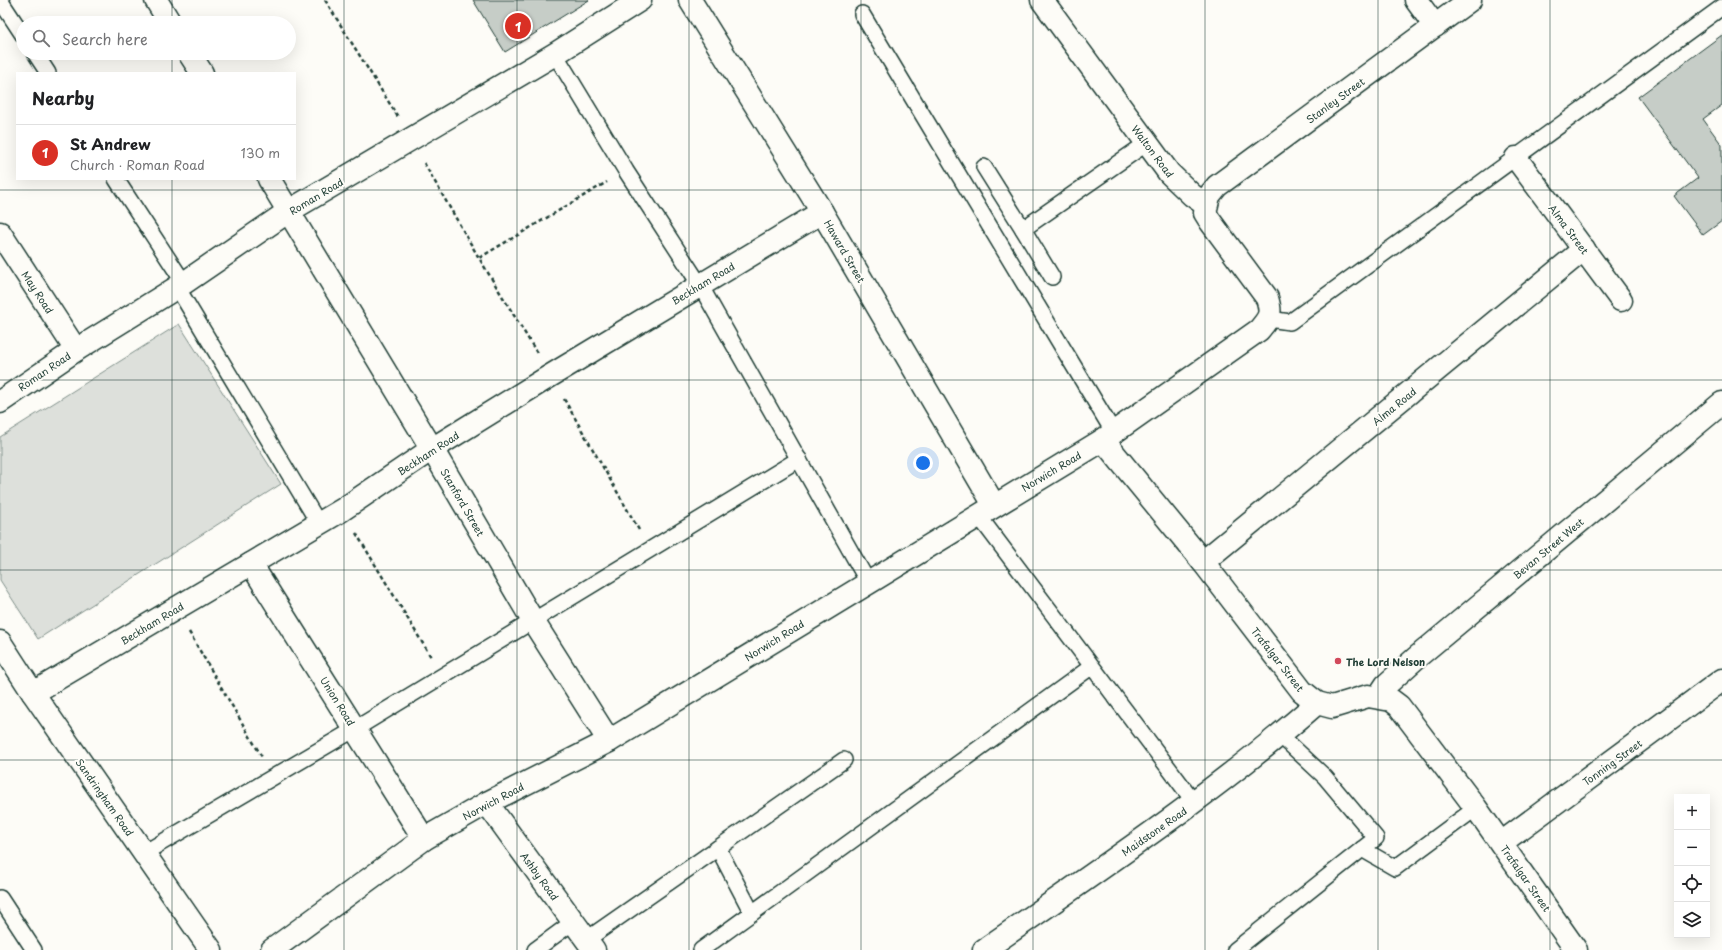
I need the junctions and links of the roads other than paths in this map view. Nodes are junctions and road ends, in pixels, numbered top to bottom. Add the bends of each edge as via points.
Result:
1 (0, 0) edge
2 (156, 0) edge
3 (640, 0) edge
4 (690, 0) edge
5 (1042, 0) edge
6 (1416, 0) edge
7 (1470, 0) edge
8 (1722, 8) edge
9 (862, 14) dead end
10 (166, 16) edge
11 (16, 24) edge
12 (1435, 26) junction
13 (555, 54) junction
14 (40, 60) edge
15 (194, 60) edge
16 (47, 72) edge
17 (201, 72) edge
18 (1147, 142) junction
19 (1516, 158) junction
20 (984, 167) dead end
21 (117, 180) edge
22 (270, 180) edge
23 (1206, 205) junction
24 (289, 211) junction
25 (822, 212) junction
26 (1023, 229) junction
27 (0, 233) edge
28 (1584, 249) junction
29 (1052, 277) dead end
30 (180, 285) junction
31 (700, 285) junction
32 (1621, 300) dead end
33 (1269, 318) junction
34 (76, 350) junction
35 (0, 402) edge
36 (1722, 403) edge
37 (1108, 436) junction
38 (432, 449) junction
39 (799, 459) junction
40 (986, 510) junction
41 (319, 524) junction
42 (1203, 562) junction
43 (251, 564) junction
44 (868, 582) junction
45 (533, 621) junction
46 (0, 642) edge
47 (1091, 668) junction
48 (1722, 680) edge
49 (33, 693) junction
50 (1378, 697) junction
51 (1316, 703) junction
52 (355, 729) junction
53 (1280, 735) junction
54 (609, 741) junction
55 (844, 760) dead end
56 (487, 803) junction
57 (1195, 803) junction
58 (1476, 808) junction
59 (424, 839) junction
60 (1501, 843) junction
61 (718, 848) junction
62 (1362, 849) junction
63 (144, 853) junction
64 (0, 898) edge
65 (752, 913) junction
66 (573, 922) junction
67 (590, 945) edge
68 (1574, 949) edge
69 (34, 950) edge
70 (211, 950) edge
71 (272, 950) edge
72 (535, 950) edge
73 (701, 950) edge
74 (984, 950) edge
75 (1234, 950) edge

1 - 11 lane
2 - 10 street
3 - 13 street, Roman Road
4 - 25 street, Haward Street
5 - 18 street, Walton Road
6 - 12 street
7 - 12 street, Stanley Street
8 - 19 lane
9 - 37 lane
12 - 23 street, Stanley Street via 1217,186
13 - 24 street, Roman Road
13 - 31 lane via 626,171
14 - 16 lane
15 - 17 street
18 - 23 street, Walton Road via 1169,173 1192,196
18 - 26 lane
19 - 28 street, Alma Street
19 - 33 lane via 1290,322
20 - 26 lane
21 - 30 lane
22 - 24 street, Stanford Street
23 - 33 street via 1205,213 1210,221 1267,298
24 - 30 street, Roman Road
24 - 38 street, Stanford Street
25 - 31 street, Beckham Road
25 - 40 street, Haward Street
26 - 29 lane
27 - 34 street, May Road
28 - 32 street, Alma Street
28 - 42 street, Alma Road
30 - 34 street, Roman Road
30 - 41 lane
31 - 38 street, Beckham Road
31 - 39 lane
33 - 37 street, Norwich Road via 1259,330
34 - 35 street, Roman Road
36 - 50 street, Bevan Street West via 1416,658
37 - 40 street, Norwich Road
37 - 42 street, Trafalgar Street
38 - 41 street, Beckham Road
38 - 45 street, Stanford Street
39 - 44 lane
39 - 45 lane
40 - 44 street, Norwich Road
40 - 47 lane
41 - 43 street, Beckham Road
42 - 51 street, Trafalgar Street via 1302,691
43 - 49 street, Beckham Road
43 - 52 street, Union Road
44 - 54 street, Norwich Road
45 - 52 lane
45 - 54 street, Stanford Street
46 - 49 street, Sandringham Road
47 - 57 lane
47 - 65 lane
48 - 60 street, Tonning Street
49 - 63 street, Sandringham Road
50 - 51 street, Trafalgar Street via 1368,696 1332,707
50 - 58 street, Trafalgar Street via 1391,700 1398,706
51 - 53 street, Maidstone Road
52 - 59 street, Union Road
52 - 63 lane
53 - 57 street, Maidstone Road
53 - 62 lane via 1325,777 1376,838
54 - 56 street, Norwich Road
55 - 61 lane
56 - 59 street, Norwich Road
56 - 66 street, Ashby Road
57 - 74 street, Maidstone Road
58 - 60 street, Trafalgar Street
58 - 62 lane via 1395,868
59 - 71 street, Norwich Road
60 - 68 street, Trafalgar Street
61 - 65 lane
61 - 67 lane
62 - 75 lane
63 - 70 street, Sandringham Road
64 - 69 lane
65 - 73 lane
66 - 67 street, Ashby Road
66 - 72 lane

